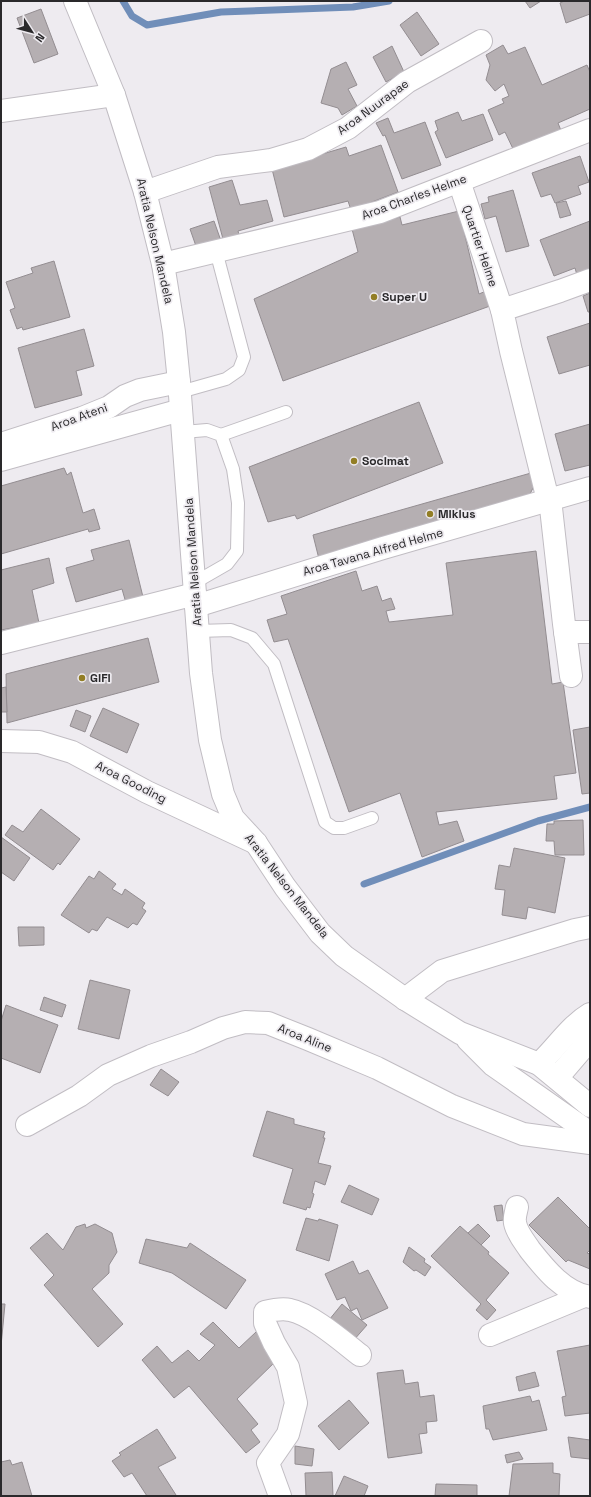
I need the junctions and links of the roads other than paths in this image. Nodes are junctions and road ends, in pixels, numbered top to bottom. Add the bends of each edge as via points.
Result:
1 (75, 1) edge
2 (481, 41) dead end
3 (114, 94) junction
4 (1, 111) edge
5 (590, 130) edge
6 (459, 181) junction
7 (145, 192) junction
8 (216, 251) junction
9 (163, 264) junction
10 (590, 280) edge
11 (502, 310) junction
12 (180, 395) junction
13 (286, 412) dead end
14 (183, 432) junction
15 (221, 435) junction
16 (1, 444) edge
17 (1, 460) edge
18 (590, 488) edge
19 (549, 500) junction
20 (195, 594) junction
21 (198, 631) junction
22 (565, 632) junction
23 (590, 632) edge
24 (1, 643) edge
25 (571, 676) dead end
26 (1, 741) edge
27 (372, 818) dead end
28 (256, 843) junction
29 (590, 927) edge
30 (405, 999) junction
31 (590, 1014) edge
32 (460, 1033) junction
33 (588, 1040) edge
34 (539, 1064) junction
35 (590, 1065) edge
36 (507, 1075) junction
37 (557, 1078) junction
38 (590, 1106) edge
39 (27, 1125) dead end
40 (590, 1133) edge
41 (590, 1143) edge
42 (517, 1207) dead end
43 (587, 1296) edge
44 (490, 1335) dead end
45 (360, 1355) dead end
46 (280, 1496) edge

1 - 3 street, Aratia Nelson Mandela
2 - 7 street, Aroa Nuurapae via 407,82 348,128 308,149 271,160 218,167
3 - 4 street
3 - 7 street, Aratia Nelson Mandela
5 - 6 street, Aroa Charles Helme
6 - 8 street, Aroa Charles Helme via 380,212
6 - 11 street, Quartier Helme
7 - 9 street, Aratia Nelson Mandela
8 - 9 street, Aroa Charles Helme
8 - 12 lane via 244,357 239,370 226,380
9 - 12 street, Aratia Nelson Mandela via 174,332
10 - 11 street
11 - 19 street, Quartier Helme
12 - 14 street, Aratia Nelson Mandela
12 - 16 street, Aroa Ateni via 140,390 82,418
12 - 17 street
13 - 15 lane
14 - 15 lane via 207,430
14 - 20 street, Aratia Nelson Mandela
15 - 20 lane via 233,470 238,502 238,551
18 - 19 street, Aroa Tavana Alfred Helme
19 - 20 street, Aroa Tavana Alfred Helme via 383,548
19 - 22 street
20 - 21 street, Aratia Nelson Mandela
20 - 24 street, Aroa Tavana Alfred Helme
21 - 27 lane via 231,630 252,638 274,664 325,822 334,828 344,828
21 - 28 street, Aratia Nelson Mandela via 210,740 223,794 232,818
22 - 23 street
22 - 25 street
26 - 28 street, Aroa Gooding via 39,742 72,752 147,792
28 - 30 street, Aratia Nelson Mandela via 320,933 344,956
29 - 30 street via 442,971
30 - 32 street, Aratia Nelson Mandela
31 - 34 street via 576,1024
32 - 34 street, Aratia Nelson Mandela
32 - 36 street, Aratia Nelson Mandela
33 - 35 street
33 - 37 street
34 - 37 street, Aratia Nelson Mandela
36 - 37 street
36 - 40 street, Aratia Nelson Mandela
37 - 38 street, Aratia Nelson Mandela
39 - 41 street, Aroa Aline via 79,1096 108,1075 223,1028 245,1022 268,1023 308,1039 377,1068 452,1106 523,1134
42 - 43 street via 515,1222 518,1234 541,1264 557,1281
43 - 44 street
45 - 46 street via 307,1317 289,1310 265,1312 265,1323 288,1367 296,1403 288,1434 268,1463

